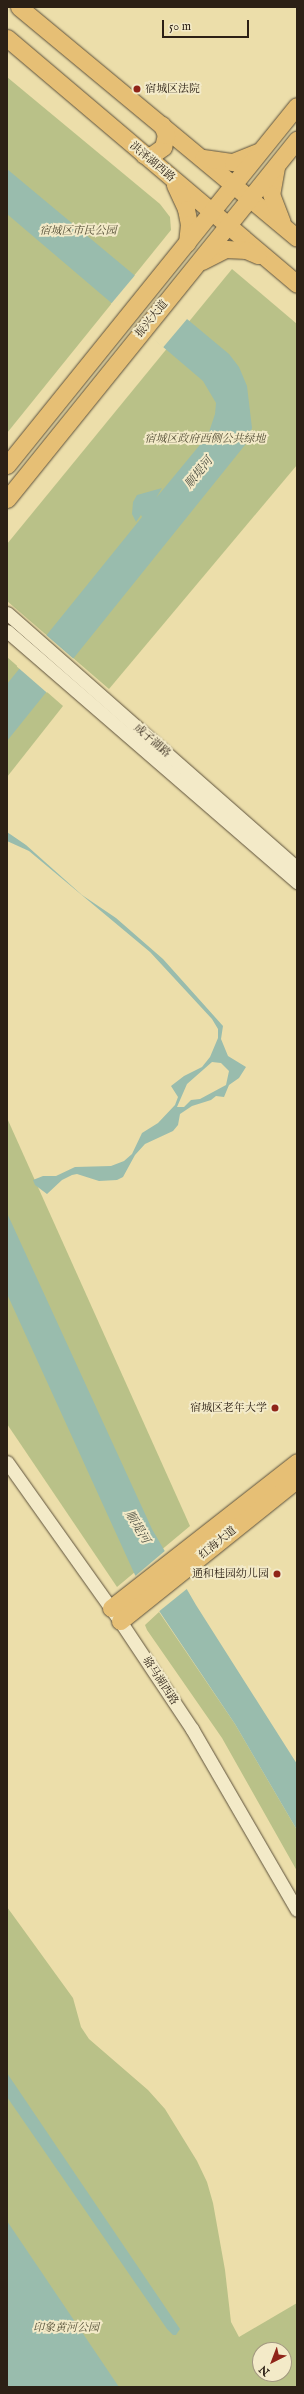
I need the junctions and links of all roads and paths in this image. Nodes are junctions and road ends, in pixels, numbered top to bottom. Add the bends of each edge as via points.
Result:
1 (19, 7) edge
2 (7, 38) edge
3 (297, 106) edge
4 (284, 123) junction
5 (162, 125) junction
6 (297, 138) edge
7 (262, 150) junction
8 (144, 155) junction
9 (200, 157) junction
10 (278, 163) junction
11 (171, 178) junction
12 (234, 184) junction
13 (249, 198) junction
14 (211, 212) junction
15 (226, 226) junction
16 (292, 233) edge
17 (186, 243) junction
18 (264, 257) junction
19 (170, 264) junction
20 (190, 271) junction
21 (297, 284) edge
22 (7, 465) edge
23 (7, 499) edge
24 (10, 616) edge
25 (7, 631) edge
26 (297, 868) edge
27 (297, 882) edge
28 (7, 1462) edge
29 (297, 1462) edge
30 (297, 1479) edge
31 (202, 1546) junction
32 (111, 1608) junction
33 (120, 1621) junction
34 (297, 1910) edge

1 - 5 main road
2 - 8 main road, 洪泽湖西路
3 - 4 main road, 振兴大道
4 - 6 main road via 288,133
4 - 7 main road, 振兴大道
5 - 8 main road via 166,136 163,147 152,155
5 - 9 main road
6 - 10 main road, 振兴大道
7 - 9 main road via 233,162 218,162
7 - 12 main road, 振兴大道
8 - 11 main road, 洪泽湖西路
9 - 12 main road
10 - 13 main road, 振兴大道
10 - 16 main road via 271,194
11 - 14 main road, 洪泽湖西路
11 - 17 main road via 186,209 189,224
12 - 13 main road
12 - 14 main road, 振兴大道
13 - 15 main road, 振兴大道
13 - 16 main road
14 - 15 main road, 洪泽湖西路
14 - 17 main road, 振兴大道
15 - 18 main road, 洪泽湖西路
15 - 20 main road, 振兴大道
17 - 19 main road, 振兴大道
18 - 20 main road via 246,250 226,249
18 - 21 main road, 洪泽湖西路
19 - 20 main road
19 - 22 main road, 振兴大道
20 - 23 main road, 振兴大道
24 - 26 street, 成子湖路
25 - 27 street, 成子湖路
28 - 32 street, 骆马湖西路
29 - 31 main road, 红海大道
30 - 31 main road, 红海大道
31 - 32 main road
31 - 33 main road, 红海大道 via 142,1605
32 - 33 street, 骆马湖西路
33 - 34 street, 骆马湖西路 via 192,1729

